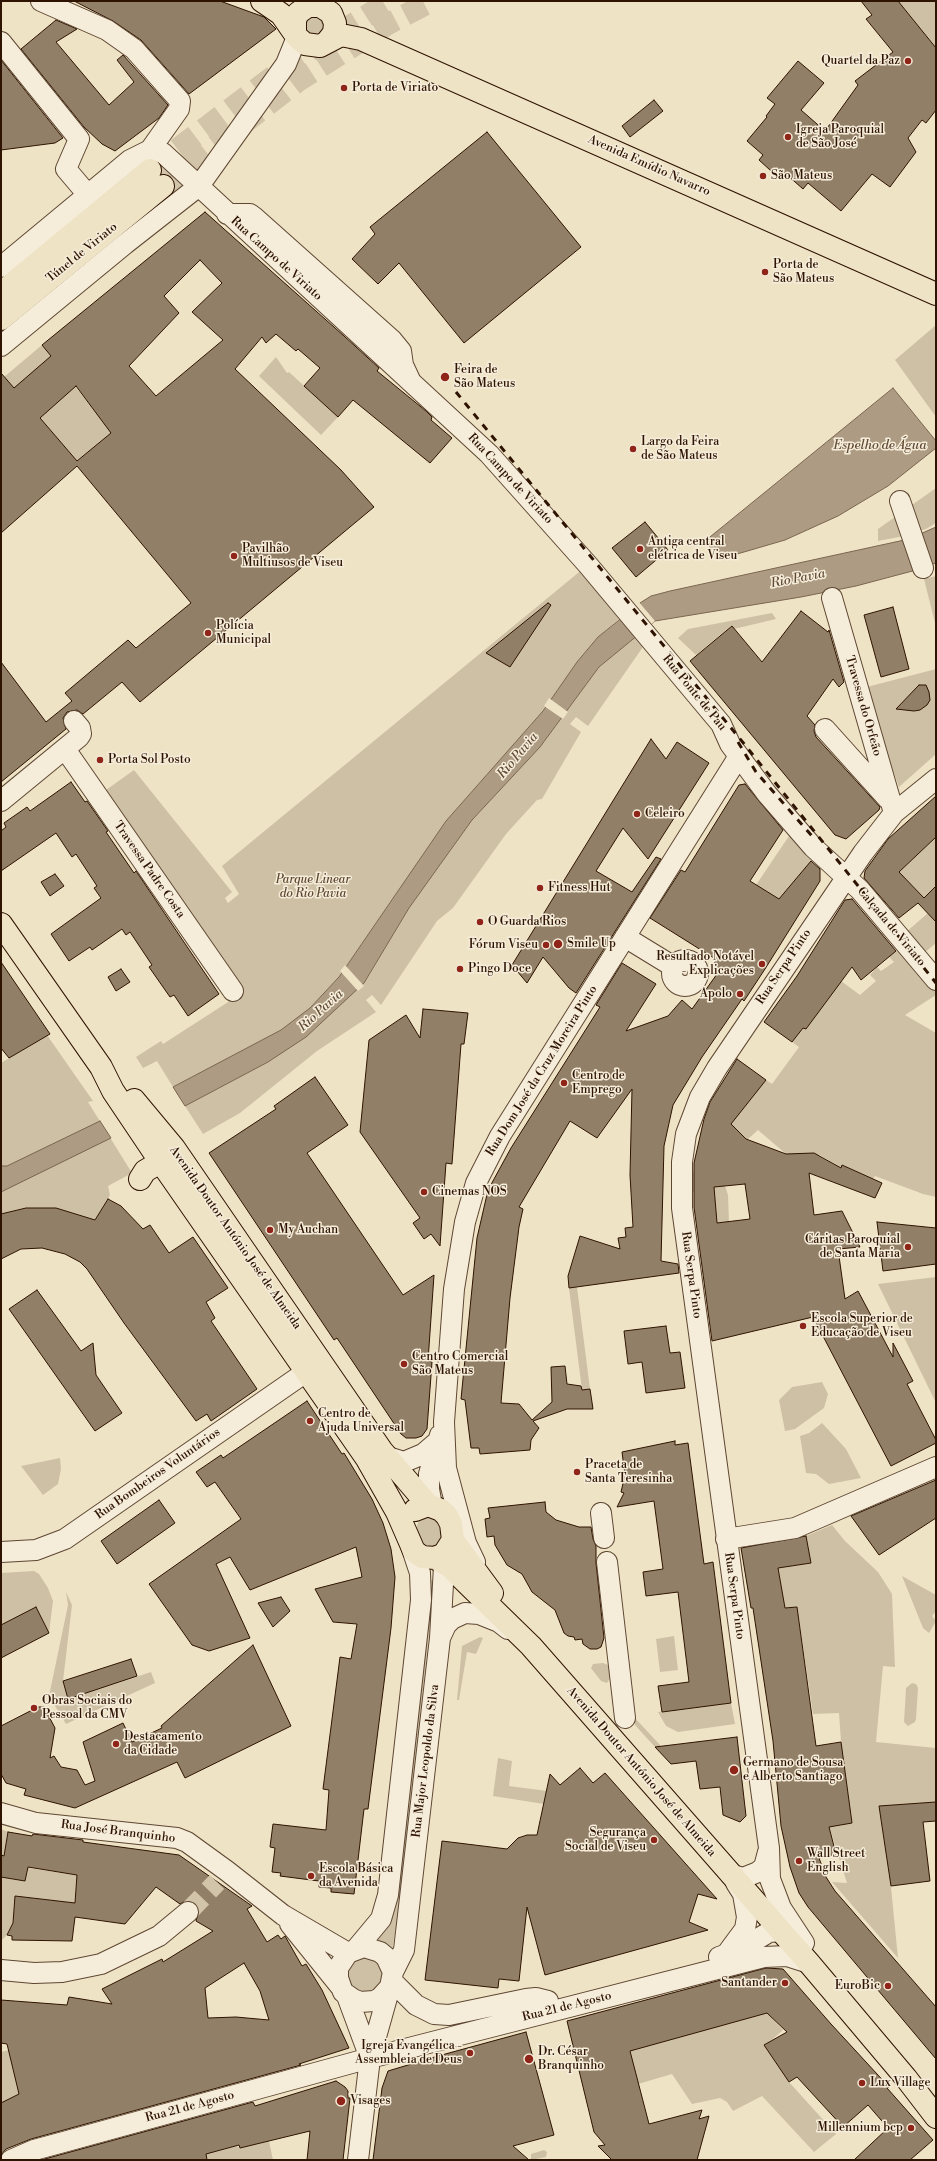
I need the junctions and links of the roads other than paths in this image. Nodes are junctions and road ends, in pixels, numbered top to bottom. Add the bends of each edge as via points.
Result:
1 (41, 1) edge
2 (263, 1) edge
3 (304, 8) junction
4 (334, 20) junction
5 (361, 39) junction
6 (308, 40) junction
7 (1, 42) edge
8 (172, 162) junction
9 (154, 169) junction
10 (199, 186) junction
11 (88, 195) junction
12 (125, 244) junction
13 (1, 267) edge
14 (934, 290) edge
15 (1, 293) edge
16 (1, 319) edge
17 (1, 346) edge
18 (900, 501) dead end
19 (588, 565) joint
20 (923, 568) dead end
21 (832, 598) dead end
22 (74, 721) dead end
23 (826, 729) dead end
24 (65, 749) junction
25 (739, 756) junction
26 (936, 780) edge
27 (1, 801) edge
28 (893, 808) junction
29 (846, 876) junction
30 (1, 924) edge
31 (625, 937) junction
32 (674, 967) dead end
33 (936, 980) edge
34 (233, 991) dead end
35 (164, 1156) junction
36 (140, 1179) dead end
37 (306, 1372) junction
38 (358, 1417) junction
39 (441, 1445) junction
40 (388, 1457) junction
41 (936, 1467) edge
42 (446, 1468) junction
43 (430, 1505) junction
44 (601, 1513) dead end
45 (604, 1538) dead end
46 (726, 1539) junction
47 (410, 1542) junction
48 (446, 1546) junction
49 (1, 1552) edge
50 (607, 1562) dead end
51 (492, 1593) junction
52 (440, 1638) junction
53 (531, 1646) junction
54 (625, 1718) dead end
55 (1, 1813) edge
56 (769, 1848) junction
57 (730, 1874) junction
58 (774, 1890) junction
59 (188, 1912) tunnel mouth
60 (283, 1915) junction
61 (779, 1926) junction
62 (352, 1951) junction
63 (806, 1953) junction
64 (724, 1956) junction
65 (764, 1957) junction
66 (1, 1970) edge
67 (391, 1980) junction
68 (344, 1991) junction
69 (548, 2001) junction
70 (530, 2023) dead end
71 (472, 2031) junction
72 (366, 2049) junction
73 (401, 2056) junction
74 (329, 2070) junction
75 (936, 2091) edge
76 (364, 2095) junction
77 (936, 2117) edge
78 (11, 2160) edge
79 (358, 2160) edge

1 - 9 street via 107,30 134,49 180,101
2 - 3 main road
2 - 6 main road
3 - 4 main road via 311,5 320,6 328,10
3 - 6 main road via 295,20
4 - 5 main road
4 - 6 main road via 334,33
5 - 6 main road via 341,35
5 - 14 main road, Avenida Emídio Navarro
6 - 10 street via 286,64
7 - 11 street via 79,139 66,169
8 - 9 street via 163,153
8 - 10 street
8 - 12 street via 181,180 176,194
9 - 11 street via 130,160
9 - 15 main road, Túnel de Viriato
9 - 16 main road, Túnel de Viriato
10 - 12 street
10 - 19 street, Rua Campo de Viriato via 227,214 250,214 254,217 392,340 401,351 402,364 410,381 489,454
11 - 13 street
12 - 17 street
18 - 20 street
19 - 25 street, Rua Ponte de Pau via 722,724
21 - 28 street, Travessa do Orfeão
22 - 24 street via 81,734
23 - 28 street
24 - 27 street
24 - 34 street, Travessa Padre Costa
25 - 29 street, Rua Ponte de Pau via 791,822
25 - 31 street, Rua Dom José da Cruz Moreira Pinto
26 - 28 street, Rua Serpa Pinto
28 - 29 street, Rua Serpa Pinto
29 - 33 street, Calçada de Viriato
29 - 46 street, Rua Serpa Pinto via 717,1068 700,1097 686,1134 682,1162 682,1208
30 - 35 main road, Avenida Doutor António José de Almeida
31 - 32 street
31 - 39 street, Rua Dom José da Cruz Moreira Pinto via 500,1136 476,1184 465,1222 453,1303
35 - 36 main road via 145,1171
35 - 37 main road, Avenida Doutor António José de Almeida
35 - 38 main road, Avenida Doutor António José de Almeida via 174,1162 193,1188 212,1205
37 - 38 main road, Avenida Doutor António José de Almeida via 318,1374 346,1414
37 - 47 main road, Avenida Doutor António José de Almeida via 367,1459 397,1512
37 - 49 street, Rua Bombeiros Voluntários via 65,1539 36,1550
38 - 40 main road, Avenida Doutor António José de Almeida
39 - 40 street via 404,1462
39 - 42 street
39 - 43 street, Rua Dom José da Cruz Moreira Pinto via 428,1482
40 - 43 main road, Avenida Doutor António José de Almeida
41 - 46 street via 794,1528
42 - 48 street, Rua Major Leopoldo da Silva
42 - 51 street via 466,1543
43 - 47 main road via 420,1507 411,1514 407,1524
43 - 48 main road, Avenida Doutor António José de Almeida via 441,1510
44 - 45 street
46 - 56 street, Rua Serpa Pinto
47 - 48 main road via 417,1554 427,1558
47 - 62 street, Rua Major Leopoldo da Silva via 420,1573 421,1600 388,1895 381,1919
48 - 51 main road, Avenida Doutor António José de Almeida
48 - 52 street, Rua Major Leopoldo da Silva
48 - 53 main road, Avenida Doutor António José de Almeida
50 - 54 street
51 - 53 main road, Avenida Doutor António José de Almeida
52 - 53 street via 452,1619 471,1613 499,1622
52 - 67 street, Rua Major Leopoldo da Silva via 404,1950
53 - 57 main road, Avenida Doutor António José de Almeida
55 - 60 street, Rua José Branquinho via 36,1823 177,1838 187,1842 222,1876
56 - 57 street, Rua Serpa Pinto via 767,1860 758,1872 743,1878
56 - 58 street, Rua Serpa Pinto via 769,1871
57 - 61 main road, Avenida Doutor António José de Almeida
57 - 64 street via 743,1894 747,1917 745,1929
58 - 61 street, Rua Serpa Pinto
58 - 63 street, Rua Serpa Pinto
59 - 66 street via 159,1936 101,1964 62,1972
60 - 62 street, Rua José Branquinho
60 - 68 street, Rua José Branquinho
61 - 63 main road, Avenida Doutor António José de Almeida
61 - 64 street, Rua 21 de Agosto
61 - 65 street via 778,1942
62 - 67 street via 364,1947 380,1952 388,1961
62 - 68 street, Rua Major Leopoldo da Silva via 338,1968
63 - 65 street, Rua 21 de Agosto
63 - 75 main road, Avenida Doutor António José de Almeida
63 - 77 main road, Avenida Doutor António José de Almeida
64 - 69 street, Rua 21 de Agosto
65 - 71 street, Rua 21 de Agosto
67 - 68 street, Rua Major Leopoldo da Silva via 380,1998 374,2001 360,2002
67 - 69 street, Rua 21 de Agosto via 416,2005 434,2014 449,2015 526,1999
67 - 72 street, Rua Major Leopoldo da Silva
68 - 72 street, Rua Major Leopoldo da Silva
69 - 72 street, Rua 21 de Agosto via 413,2032 382,2048
70 - 73 street, Rua 21 de Agosto
71 - 72 street, Rua 21 de Agosto
71 - 73 street
72 - 73 street, Rua 21 de Agosto
72 - 74 street, Rua 21 de Agosto
72 - 76 street
73 - 76 street via 374,2070
74 - 76 street via 355,2081
74 - 78 street, Rua 21 de Agosto via 34,2150
76 - 79 street

